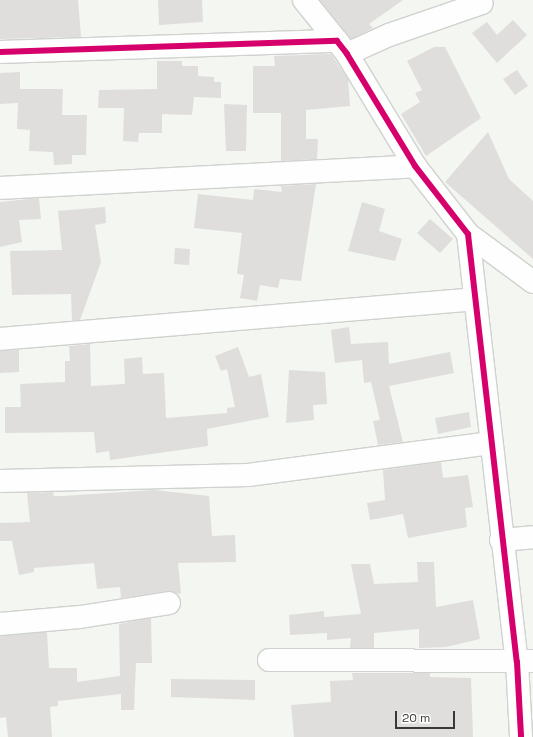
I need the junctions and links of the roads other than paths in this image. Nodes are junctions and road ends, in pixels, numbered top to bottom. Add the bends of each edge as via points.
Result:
1 (304, 0) edge
2 (482, 3) dead end
3 (342, 47) junction
4 (0, 52) edge
5 (415, 166) junction
6 (0, 188) edge
7 (468, 234) junction
8 (533, 282) edge
9 (475, 299) junction
10 (0, 339) edge
11 (491, 443) junction
12 (0, 480) edge
13 (533, 537) edge
14 (501, 540) junction
15 (169, 603) dead end
16 (0, 624) edge
17 (269, 660) dead end
18 (525, 662) edge
19 (521, 737) edge

1 - 3 street
2 - 3 street via 389,35
3 - 4 street
3 - 5 street
5 - 6 street
5 - 7 street
7 - 8 street
7 - 9 street
9 - 10 street
9 - 11 street
11 - 12 street via 248,475
11 - 14 street
13 - 14 street
14 - 18 street
15 - 16 street via 80,618
17 - 18 street
18 - 19 street

